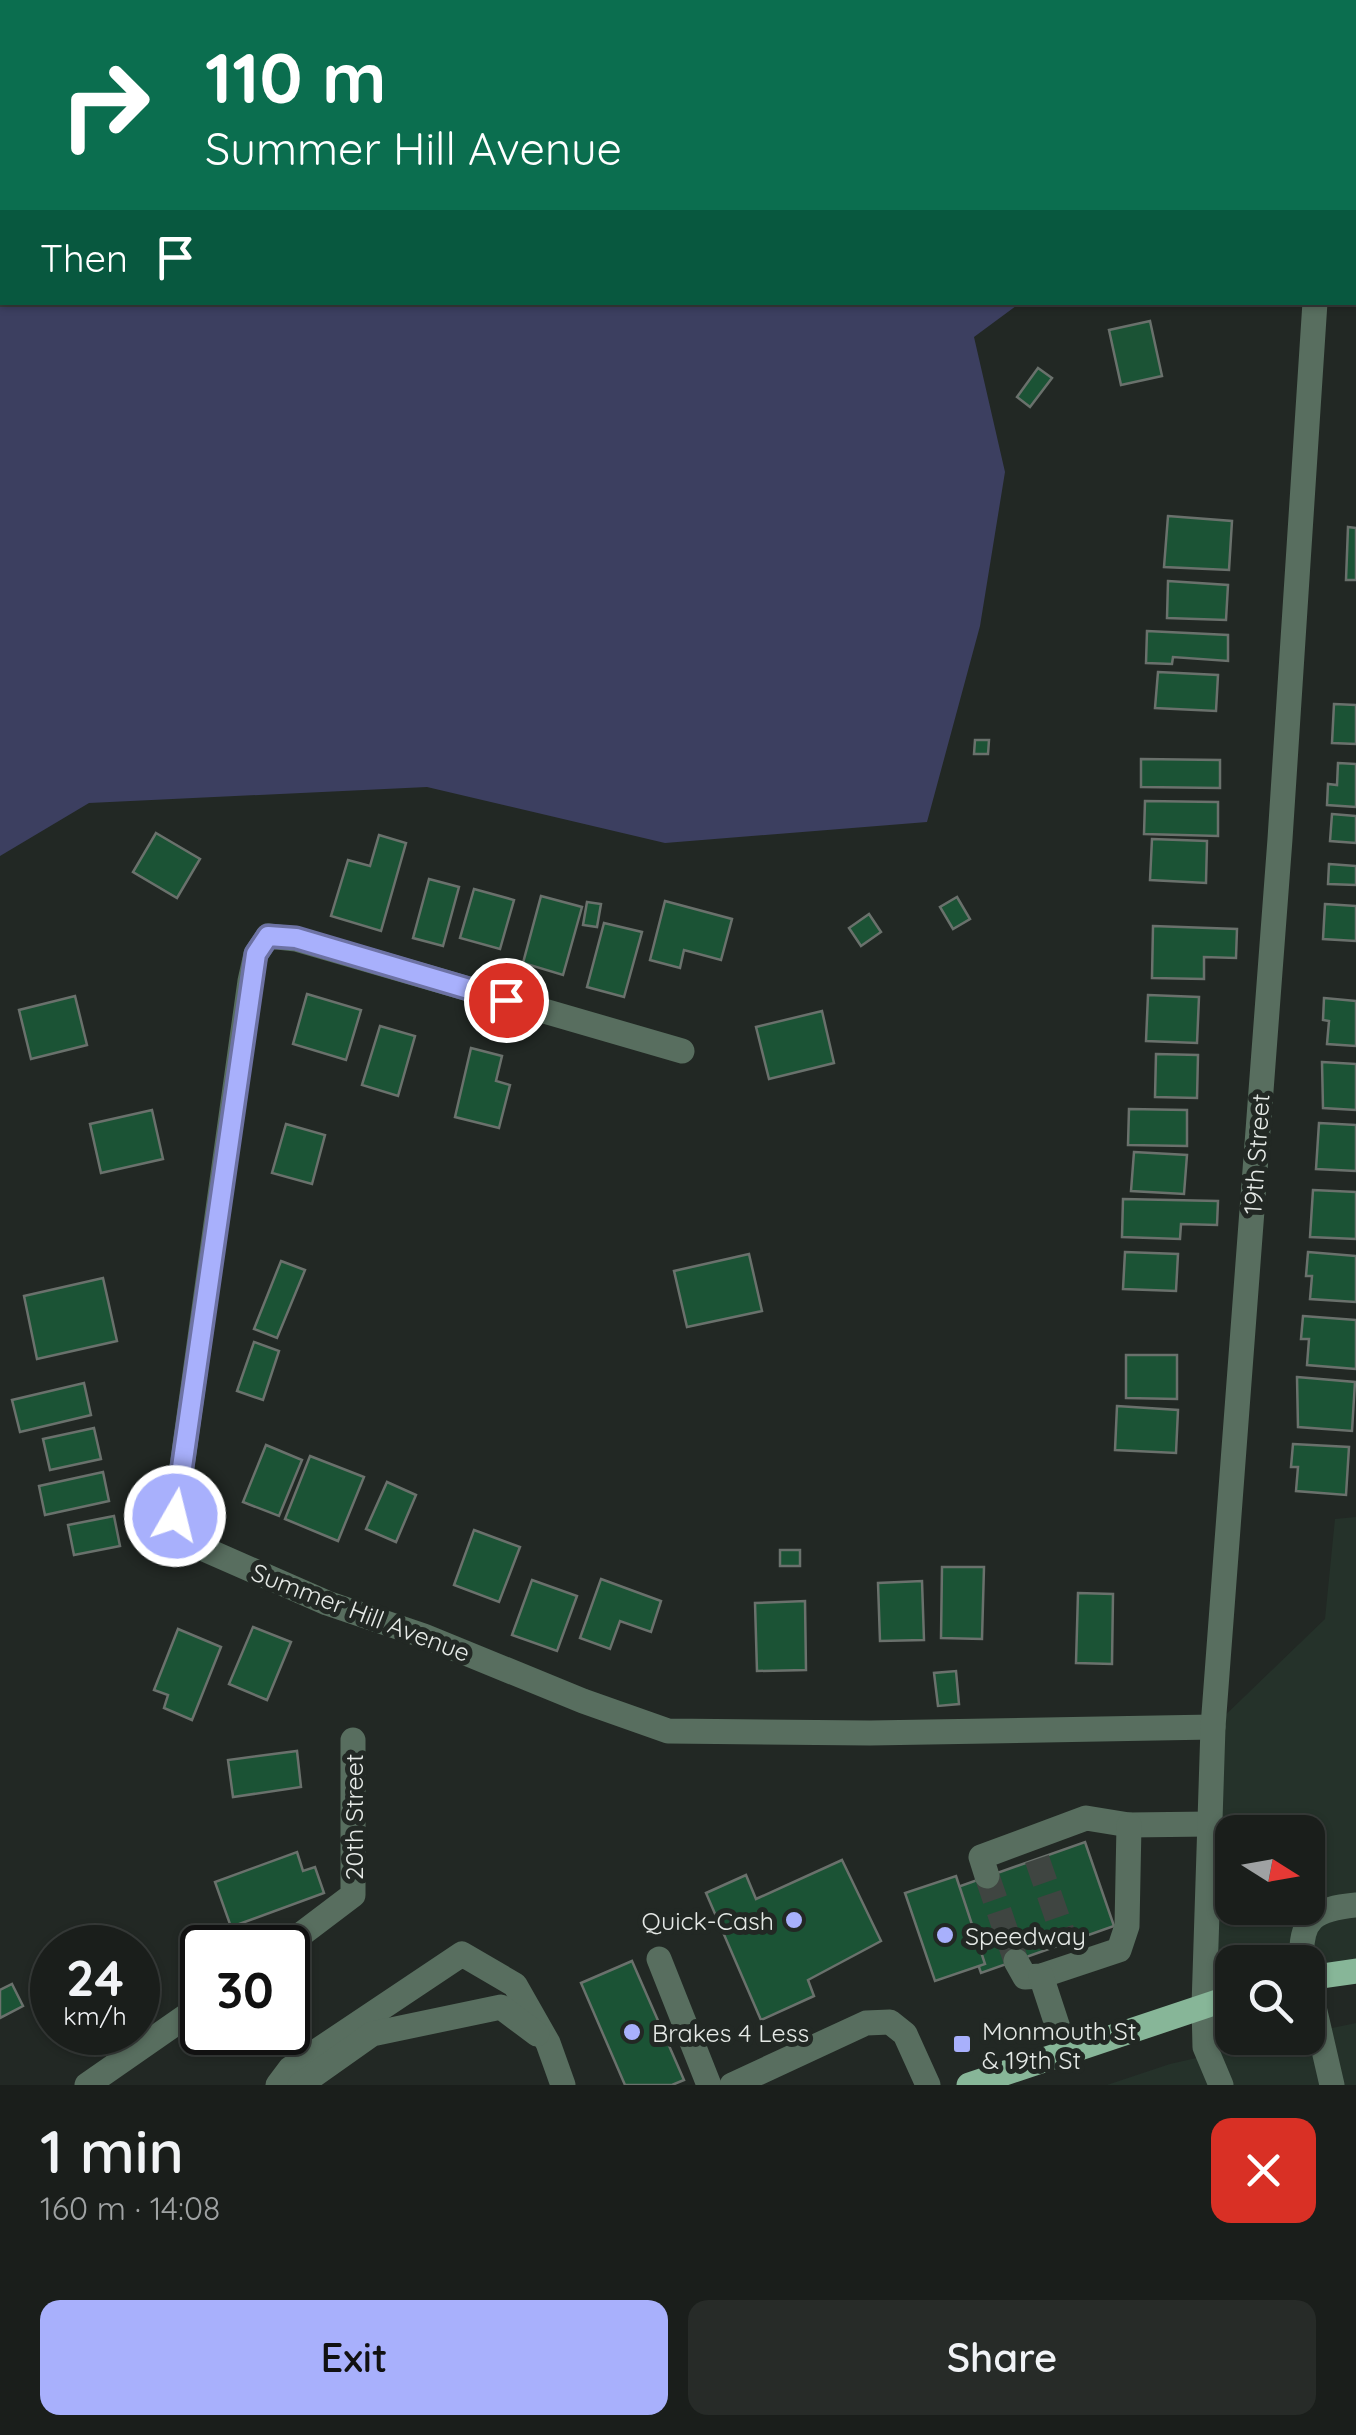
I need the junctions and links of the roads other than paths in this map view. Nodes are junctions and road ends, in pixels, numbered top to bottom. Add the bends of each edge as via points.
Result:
1 (1315, 305) edge
2 (682, 1051) dead end
3 (1213, 1727) junction
4 (353, 1740) dead end
5 (1210, 1824) junction
6 (1129, 1825) junction
7 (987, 1876) dead end
8 (1356, 1905) edge
9 (310, 1928) edge
10 (1302, 1945) edge
11 (659, 1959) dead end
12 (1016, 1961) tunnel mouth
13 (1356, 1971) edge
14 (1041, 1976) junction
15 (1325, 1976) edge
16 (1215, 2002) edge
17 (1204, 2006) junction
18 (180, 2020) edge
19 (548, 2043) junction
20 (1066, 2052) junction
21 (1325, 2054) edge
22 (1356, 2078) edge
23 (1331, 2080) edge
24 (87, 2085) edge
25 (278, 2085) edge
26 (300, 2085) edge
27 (563, 2085) edge
28 (709, 2085) edge
29 (732, 2085) edge
30 (928, 2085) edge
31 (969, 2085) edge
32 (1220, 2085) edge

1 - 3 street, 19th Street
2 - 3 street, Summer Hill Avenue via 296,938 268,936 250,981 175,1516 188,1542 328,1603 668,1731
3 - 5 street, 19th Street
4 - 9 street, 20th Street via 353,1895
5 - 6 street
5 - 17 street, 19th Street
6 - 7 street via 1086,1818 1033,1849 981,1856
6 - 14 street via 1128,1926 1119,1950 1070,1954
8 - 10 street via 1325,1908 1310,1920
11 - 28 street
12 - 14 street via 1024,1977
13 - 15 main road
14 - 20 street
16 - 17 main road
17 - 20 main road
17 - 32 street, 19th Street via 1206,2047
18 - 24 street
19 - 25 street via 515,1985 462,1954 290,2069
19 - 26 street via 501,2006 372,2034
19 - 27 street
20 - 31 main road
21 - 23 street
22 - 23 street
29 - 30 street via 866,2023 890,2022 905,2034

